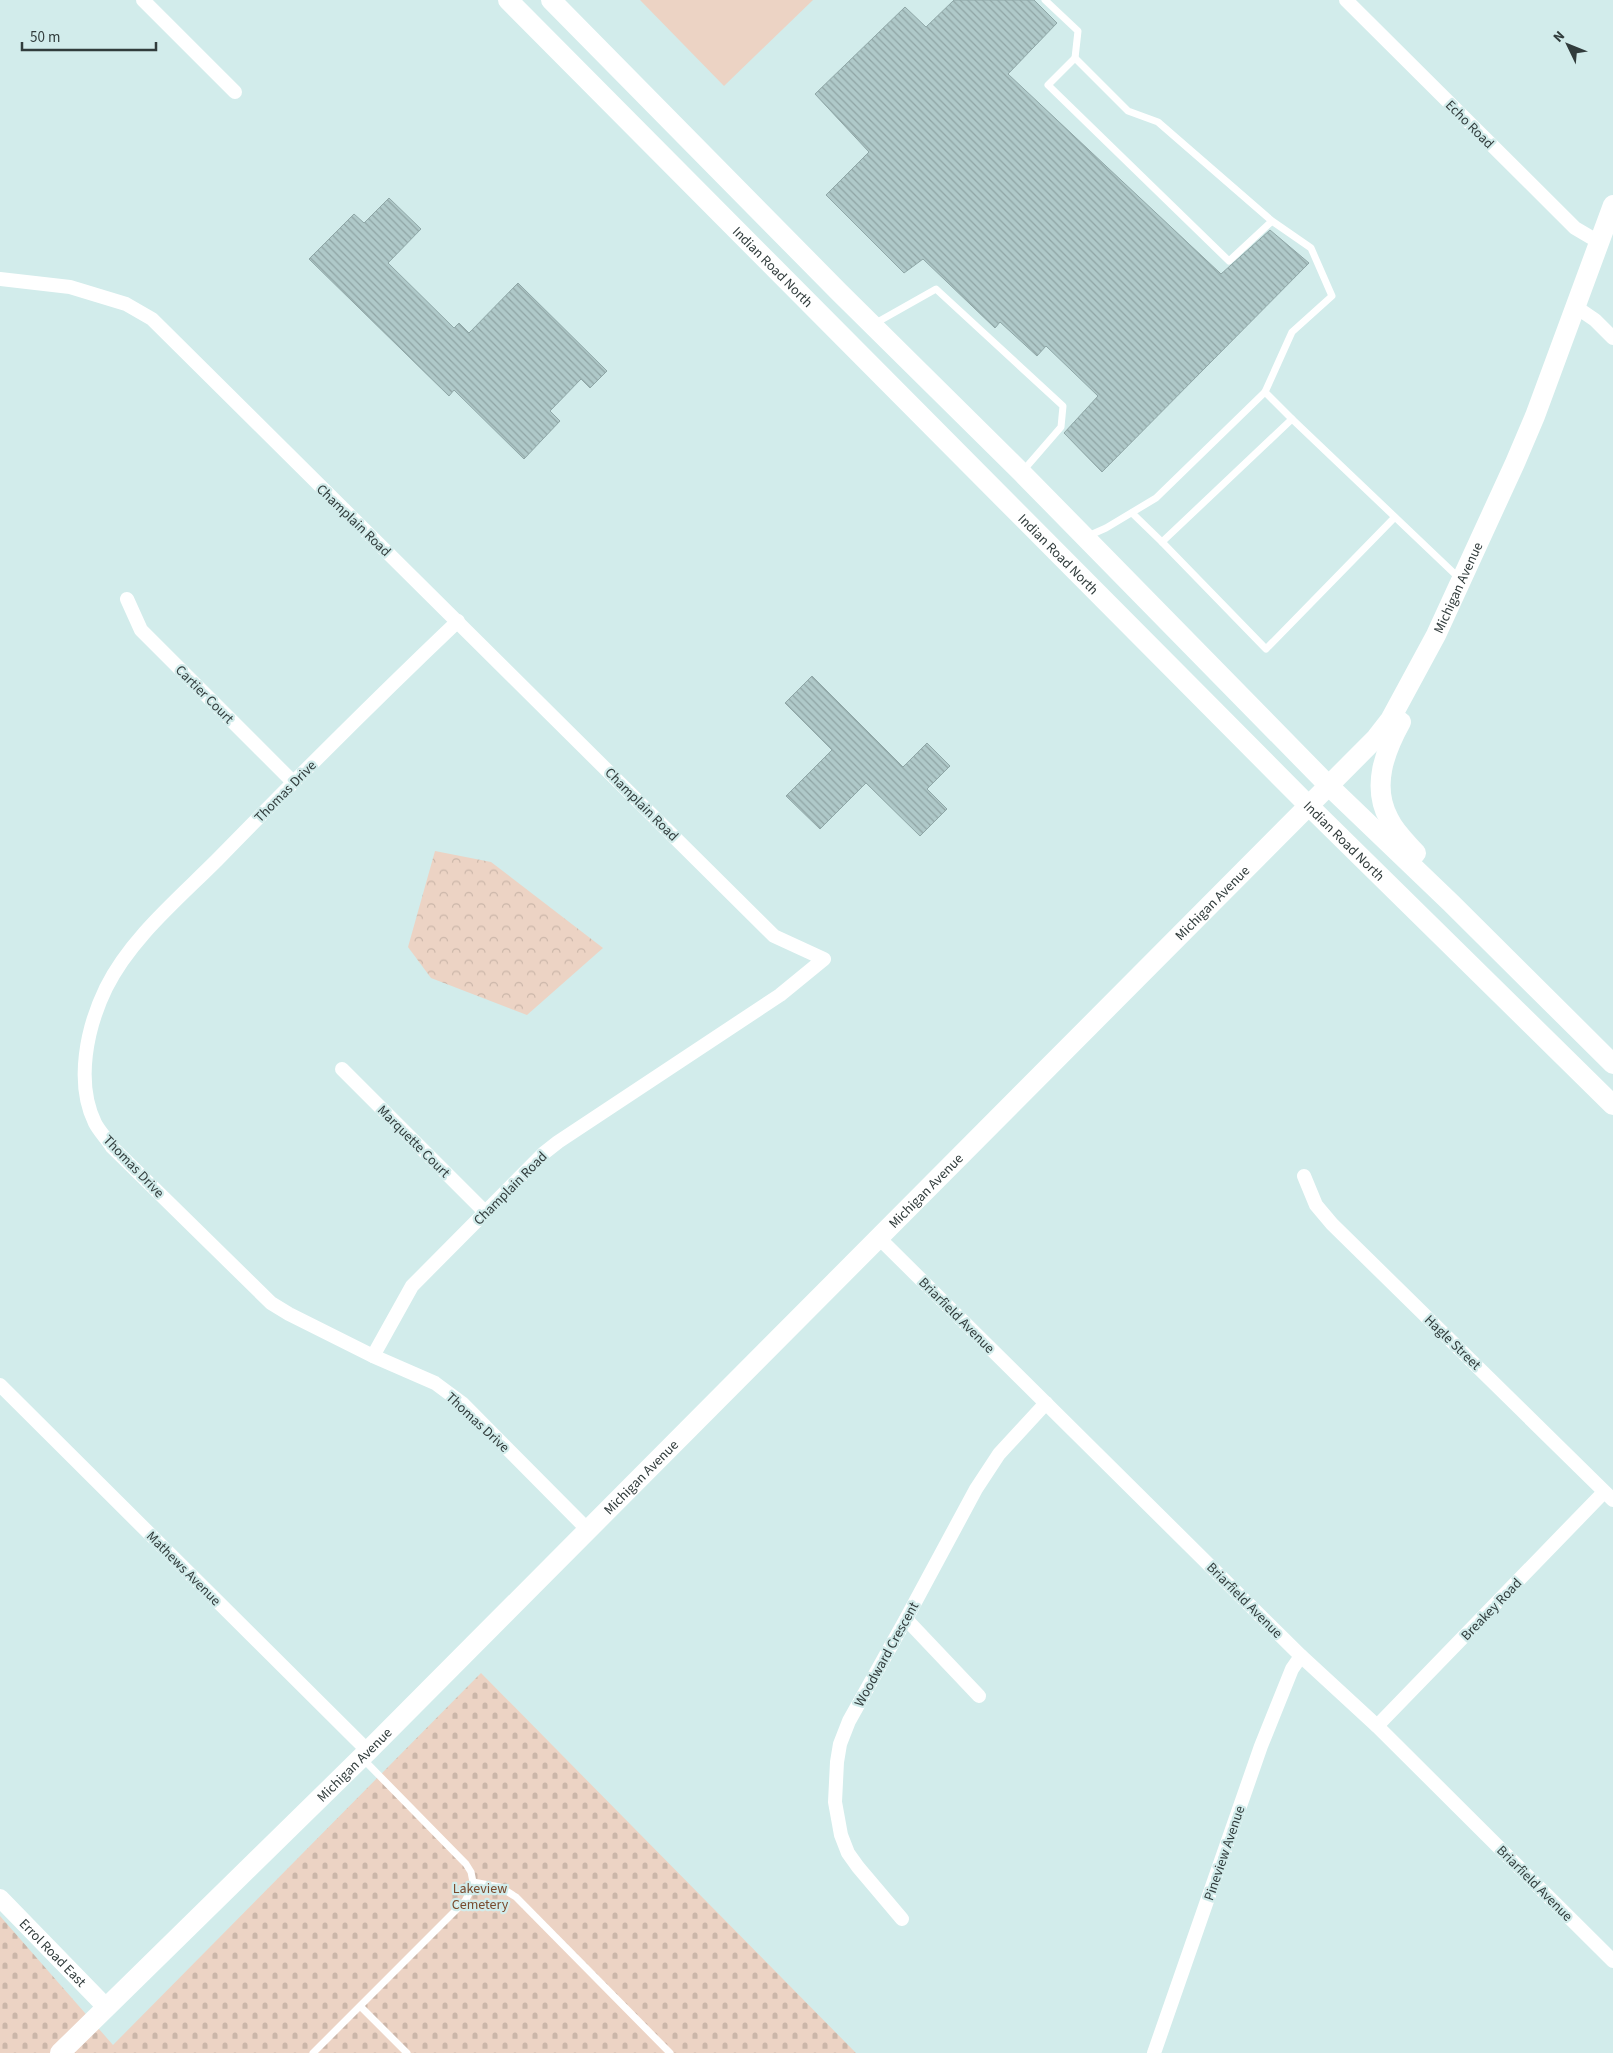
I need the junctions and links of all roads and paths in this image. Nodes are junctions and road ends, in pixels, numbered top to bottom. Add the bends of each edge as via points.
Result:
1 (143, 0) edge
2 (508, 0) edge
3 (551, 0) edge
4 (1045, 0) edge
5 (1346, 0) edge
6 (1075, 58) junction
7 (235, 92) dead end
8 (1613, 205) edge
9 (1272, 221) junction
10 (1600, 240) junction
11 (0, 279) edge
12 (1576, 307) junction
13 (872, 325) junction
14 (1613, 338) edge
15 (1265, 392) junction
16 (1292, 419) junction
17 (1022, 472) junction
18 (1132, 513) junction
19 (1395, 517) junction
20 (1085, 537) junction
21 (1162, 542) junction
22 (1461, 580) junction
23 (128, 599) dead end
24 (458, 621) junction
25 (1436, 635) junction
26 (293, 782) junction
27 (1330, 787) junction
28 (1310, 807) junction
29 (1451, 904) junction
30 (1613, 1064) edge
31 (342, 1069) dead end
32 (1613, 1105) edge
33 (1304, 1176) dead end
34 (485, 1212) junction
35 (879, 1238) junction
36 (373, 1356) junction
37 (0, 1385) edge
38 (1046, 1403) junction
39 (1609, 1496) edge
40 (587, 1529) junction
41 (906, 1619) junction
42 (1301, 1656) junction
43 (979, 1696) dead end
44 (1377, 1726) junction
45 (364, 1754) junction
46 (474, 1882) junction
47 (0, 1898) edge
48 (902, 1919) dead end
49 (1613, 1961) edge
50 (106, 2007) junction
51 (361, 2007) junction
52 (60, 2053) edge
53 (313, 2053) edge
54 (407, 2053) edge
55 (670, 2053) edge
56 (1154, 2053) edge

1 - 7 street
2 - 28 main road, Indian Road North
3 - 13 main road, Indian Road North
4 - 6 lane via 1078,31
5 - 10 street, Echo Road via 1574,228
6 - 9 lane via 1128,111 1158,122
6 - 9 lane via 1048,85 1229,261
8 - 10 main road, Michigan Avenue
9 - 15 lane via 1310,248 1332,296 1292,332
10 - 12 main road, Michigan Avenue
11 - 24 street, Champlain Road via 70,287 126,304 152,319
12 - 14 street
12 - 22 main road, Michigan Avenue via 1535,416
13 - 17 main road, Indian Road North
13 - 17 lane via 936,289 1063,406 1061,427
15 - 16 lane
15 - 18 lane via 1156,498
16 - 19 lane
16 - 21 lane
17 - 20 main road, Indian Road North
18 - 20 lane
18 - 21 lane
19 - 21 lane via 1266,649
19 - 22 lane
20 - 27 main road, Indian Road North
22 - 25 main road, Michigan Avenue
23 - 26 street, Cartier Court via 141,630
24 - 26 street, Thomas Drive
24 - 34 street, Champlain Road via 774,936 824,959 780,994 558,1142
25 - 27 main road, Michigan Avenue via 1382,731
25 - 29 main road via 1434,654 1425,680 1387,750 1380,778 1388,818
26 - 36 street, Thomas Drive via 128,951 106,987 93,1019 85,1093 95,1123 112,1147 271,1303
27 - 28 main road, Michigan Avenue
27 - 29 main road, Indian Road North
28 - 32 main road, Indian Road North
28 - 35 main road, Michigan Avenue
29 - 30 main road, Indian Road North
31 - 34 street, Marquette Court
33 - 39 street, Hagle Street via 1316,1206 1332,1224
34 - 36 street, Champlain Road via 412,1286
35 - 38 street, Briarfield Avenue
35 - 40 main road, Michigan Avenue
36 - 40 street, Thomas Drive via 435,1383 462,1403
37 - 45 street, Mathews Avenue
38 - 41 street, Woodward Crescent via 988,1469
38 - 42 street, Briarfield Avenue
39 - 44 street, Breakey Road
40 - 45 main road, Michigan Avenue
41 - 43 street
41 - 48 street, Woodward Crescent via 849,1721 840,1744 835,1792 838,1819 848,1853 870,1884
42 - 44 street, Briarfield Avenue
42 - 56 street, Pineview Avenue via 1292,1670 1261,1746
44 - 49 street, Briarfield Avenue
45 - 46 lane via 466,1864
45 - 50 main road, Michigan Avenue
46 - 51 lane via 464,1901
46 - 55 lane via 500,1887 516,1897
47 - 50 street, Errol Road East
50 - 52 main road, Michigan Avenue
51 - 53 lane
51 - 54 lane

